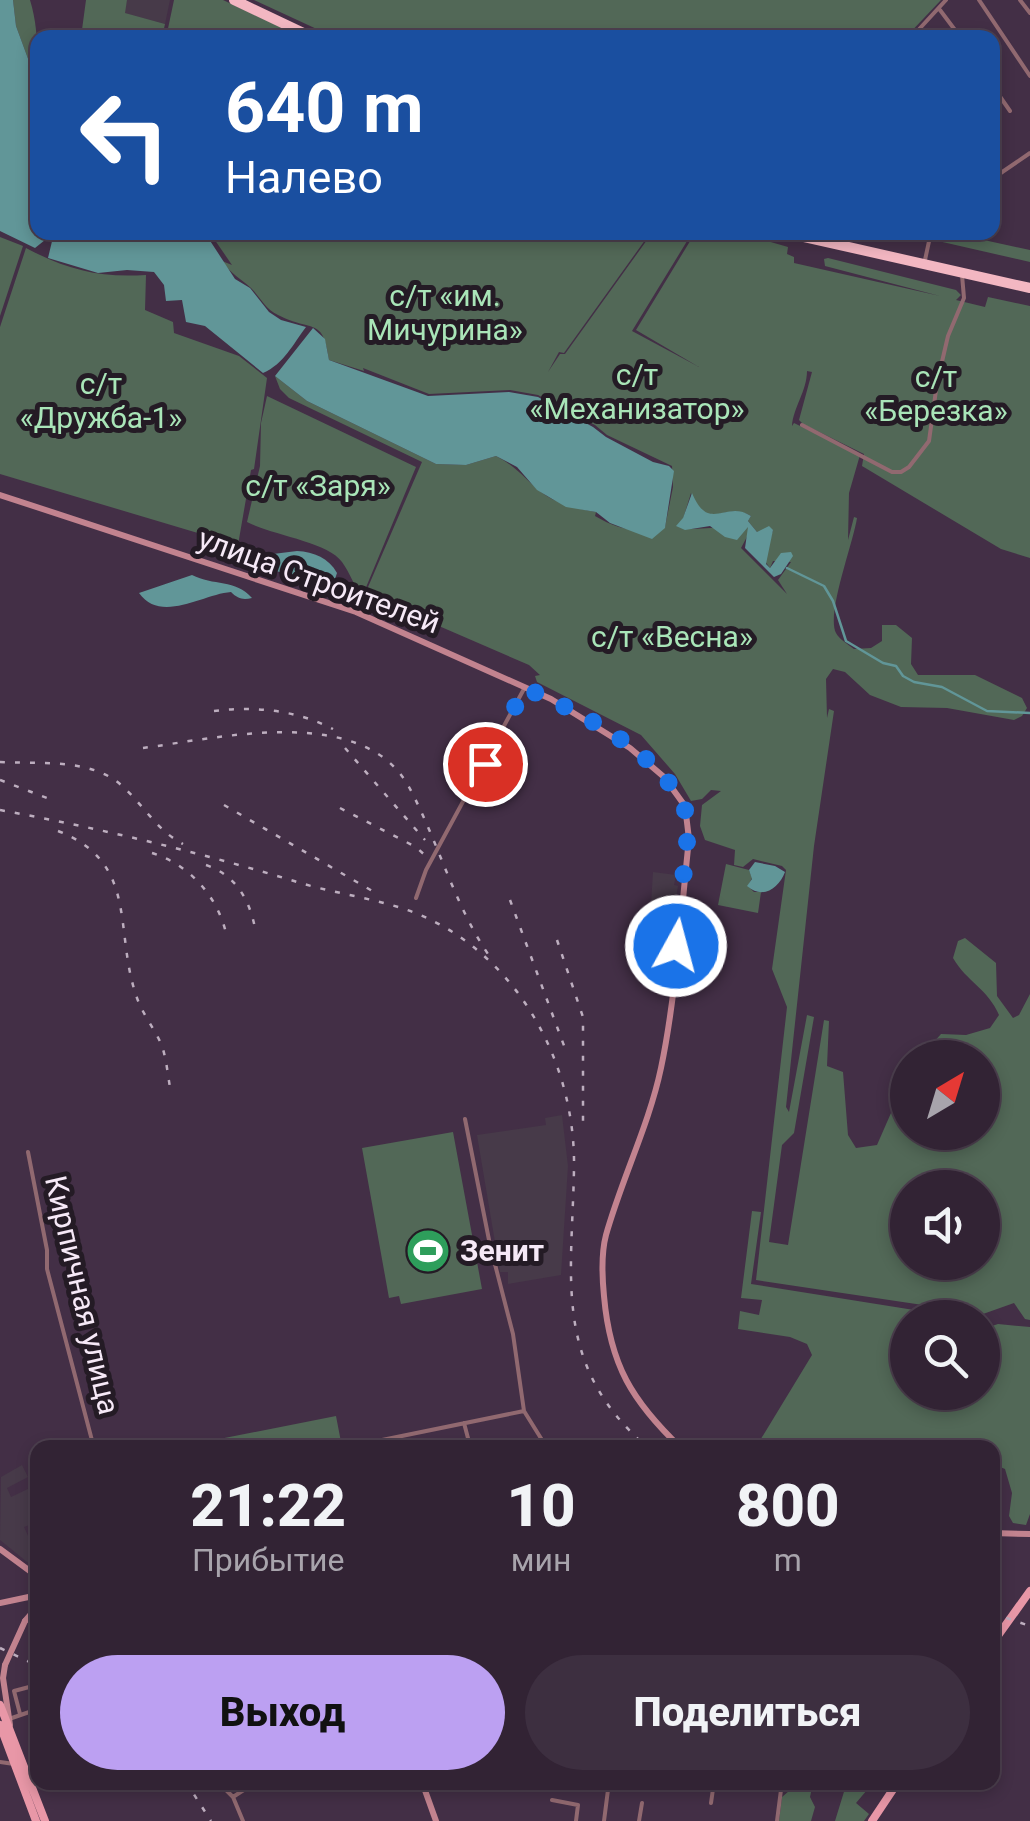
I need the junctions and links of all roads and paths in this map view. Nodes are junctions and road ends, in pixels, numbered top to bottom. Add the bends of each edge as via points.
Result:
1 (234, 0) edge
2 (243, 0) edge
3 (946, 0) edge
4 (979, 0) edge
5 (1020, 0) edge
6 (938, 10) junction
7 (1030, 13) edge
8 (297, 30) edge
9 (306, 30) edge
10 (919, 30) edge
11 (956, 30) edge
12 (999, 30) edge
13 (1000, 31) edge
14 (1030, 76) edge
15 (1000, 97) edge
16 (1010, 111) dead end
17 (1030, 154) edge
18 (1000, 174) edge
19 (818, 240) edge
20 (834, 240) edge
21 (929, 240) edge
22 (925, 260) junction
23 (962, 272) junction
24 (1030, 286) edge
25 (802, 424) dead end
26 (0, 494) edge
27 (525, 688) junction
28 (416, 898) dead end
29 (465, 1119) dead end
30 (28, 1152) dead end
31 (524, 1411) junction
32 (464, 1423) junction
33 (92, 1440) edge
34 (389, 1440) edge
35 (468, 1440) edge
36 (542, 1440) edge
37 (673, 1440) edge
38 (1000, 1533) edge
39 (1030, 1534) edge
40 (0, 1548) edge
41 (30, 1572) edge
42 (1028, 1592) edge
43 (30, 1597) edge
44 (0, 1601) edge
45 (30, 1615) edge
46 (1000, 1632) edge
47 (30, 1687) edge
48 (0, 1704) edge
49 (30, 1711) edge
50 (20, 1714) junction
51 (9, 1719) junction
52 (0, 1724) edge
53 (12, 1736) junction
54 (0, 1762) edge
55 (14, 1764) junction
56 (26, 1772) junction
57 (30, 1783) edge
58 (33, 1790) edge
59 (226, 1790) edge
60 (244, 1790) edge
61 (425, 1790) edge
62 (608, 1790) edge
63 (713, 1790) edge
64 (781, 1790) edge
65 (893, 1790) edge
66 (25, 1791) junction
67 (233, 1797) junction
68 (36, 1799) junction
69 (552, 1800) dead end
70 (642, 1803) dead end
71 (711, 1803) dead end
72 (36, 1821) edge
73 (45, 1821) edge
74 (243, 1821) edge
75 (436, 1821) edge
76 (576, 1821) edge
77 (604, 1821) edge
78 (639, 1821) edge
79 (777, 1821) edge
80 (872, 1821) edge

1 - 8 highway
2 - 9 highway
3 - 6 street
4 - 12 street
5 - 7 street
6 - 10 street
6 - 11 street
13 - 14 street
15 - 16 street
17 - 18 street
19 - 23 highway
20 - 22 highway
21 - 22 street
22 - 24 highway
23 - 24 highway
23 - 25 street via 964,298 948,336 930,441 910,467 892,472
26 - 27 main road, улица Строителей via 356,612
27 - 28 street
27 - 37 main road, улица Строителей via 630,748 676,792 689,823 662,1061 603,1255 616,1360 640,1406
29 - 31 street
30 - 33 street, Кирпичная улица via 48,1269
31 - 32 street
31 - 36 street
32 - 34 street
32 - 35 street
38 - 39 main road
40 - 41 main road
42 - 46 main road
43 - 44 main road
45 - 51 main road, bridge via 5,1665
47 - 50 street via 14,1691
48 - 53 main road
49 - 50 street
50 - 51 street
51 - 53 main road
52 - 55 main road
53 - 56 main road
54 - 55 street
55 - 56 main road
55 - 66 main road
56 - 57 main road
58 - 68 main road
59 - 67 street
60 - 67 street
61 - 75 main road
62 - 77 street
63 - 71 street
64 - 79 street
65 - 80 main road
66 - 68 main road
66 - 72 main road
67 - 74 street
68 - 73 main road
69 - 76 street via 578,1805
70 - 78 street

